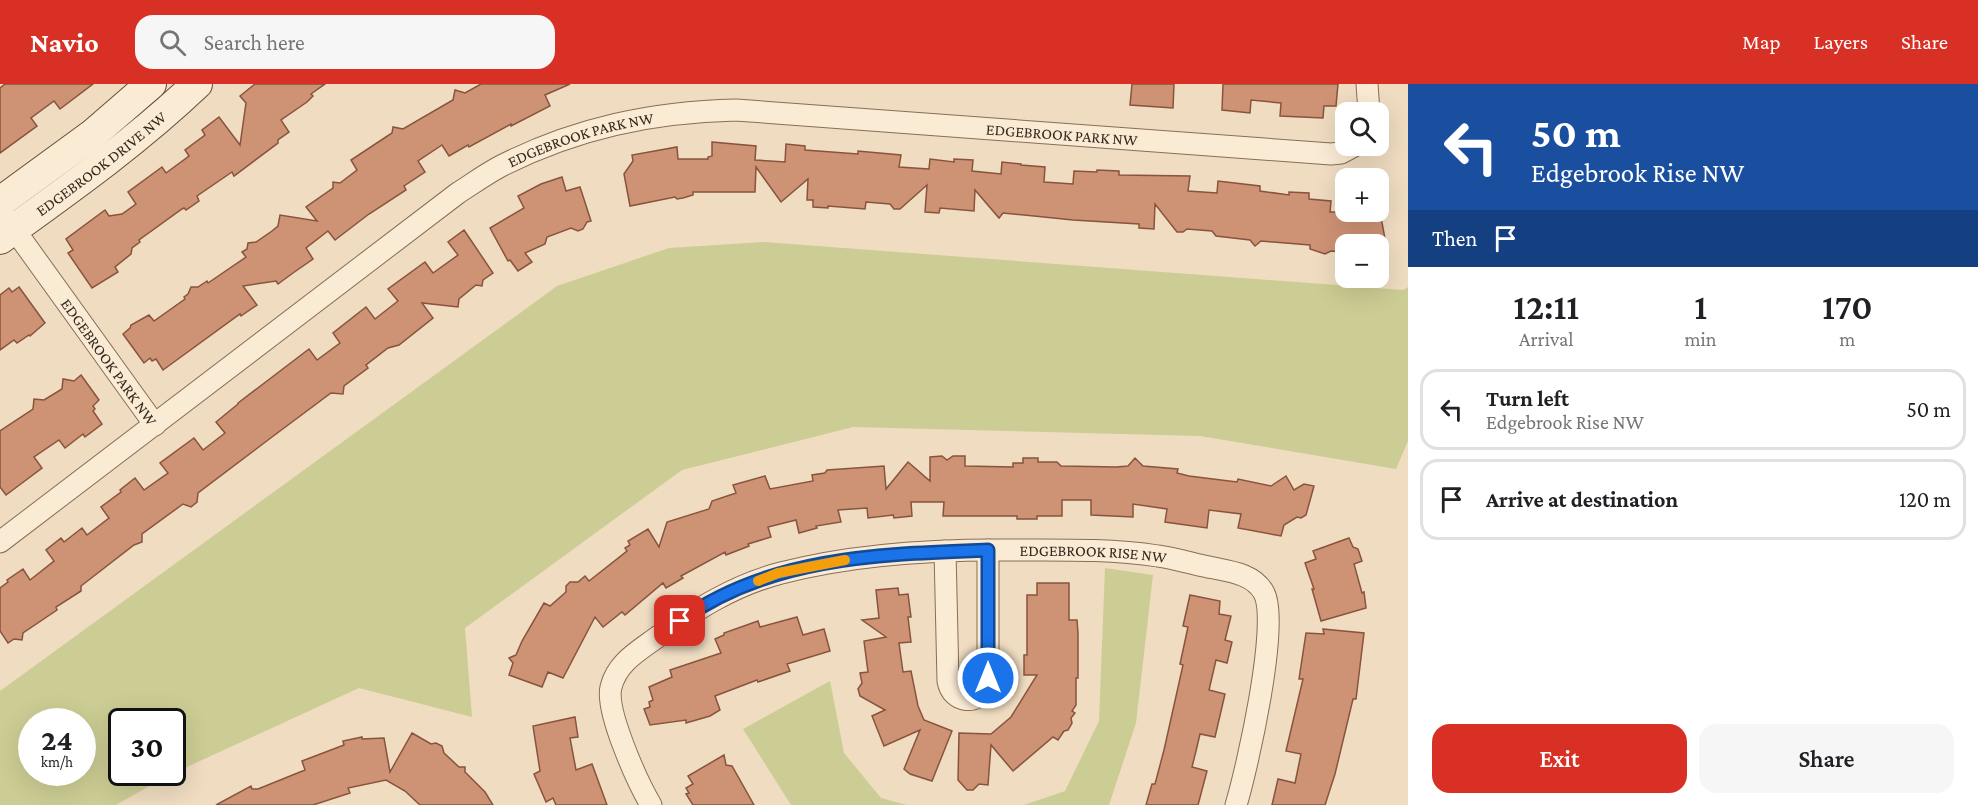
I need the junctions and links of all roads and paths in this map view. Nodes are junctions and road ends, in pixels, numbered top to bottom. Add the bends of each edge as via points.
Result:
1 (151, 84) edge
2 (197, 84) edge
3 (1367, 84) edge
4 (1368, 102) edge
5 (1335, 154) edge
6 (0, 202) edge
7 (5, 226) edge
8 (155, 425) junction
9 (0, 542) edge
10 (988, 550) junction
11 (945, 551) junction
12 (651, 805) edge
13 (1236, 805) edge

1 - 6 street, EDGEBROOK DRIVE NW via 92,135
2 - 7 street, EDGEBROOK DRIVE NW via 118,152
3 - 4 street
5 - 8 street, EDGEBROOK PARK NW via 736,110 670,113 628,121 556,142 501,167 458,193
7 - 8 street, EDGEBROOK PARK NW
8 - 9 street
10 - 11 street, EDGEBROOK RISE NW
10 - 11 street via 988,685 980,696 967,700 956,696 948,681
10 - 13 street, EDGEBROOK RISE NW via 1076,550 1159,556 1238,573 1259,587 1268,603 1267,651
11 - 12 street, EDGEBROOK RISE NW via 872,556 778,573 699,608 626,661 615,674 610,701 617,727

